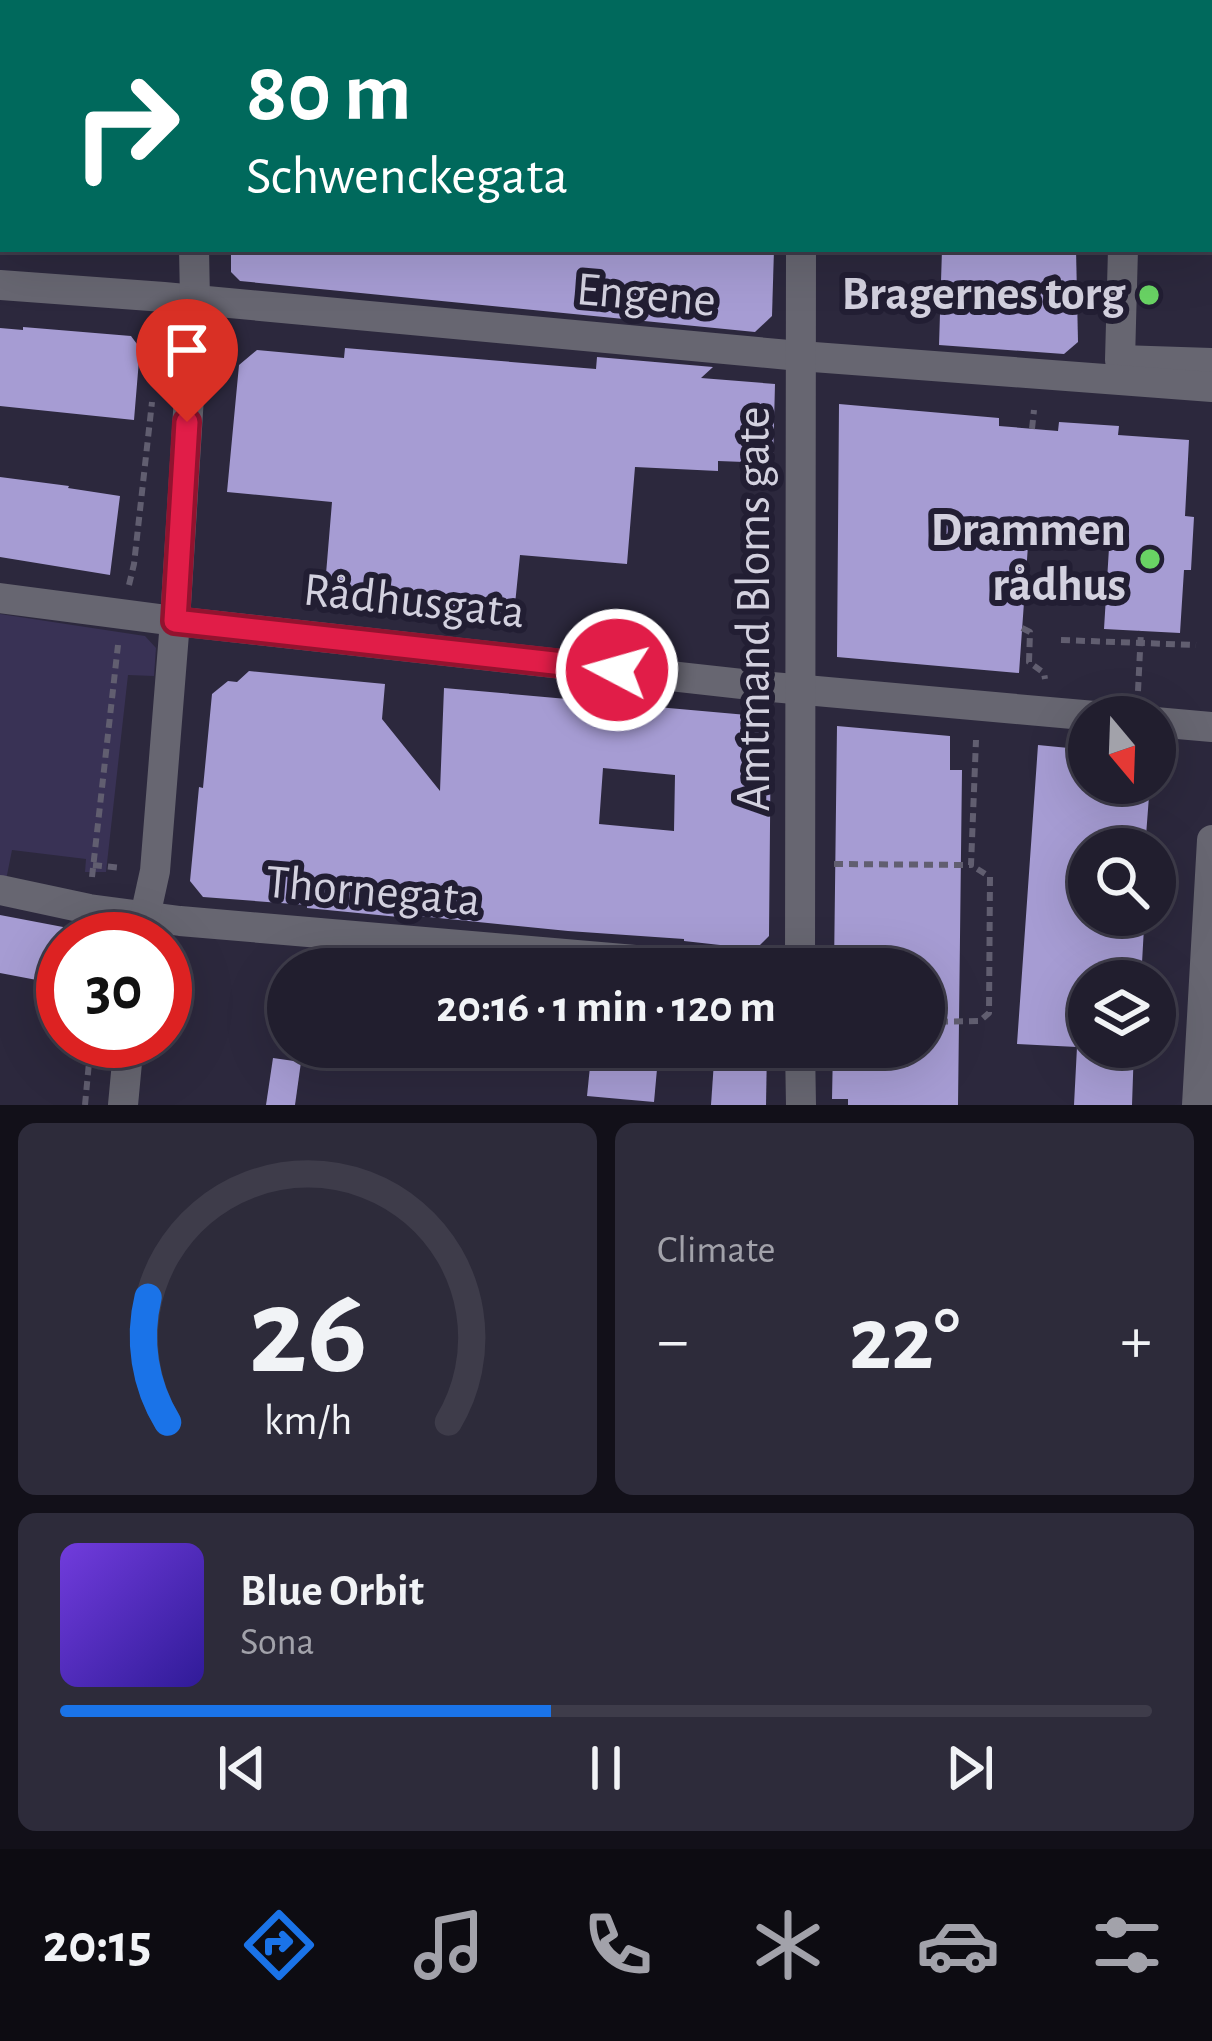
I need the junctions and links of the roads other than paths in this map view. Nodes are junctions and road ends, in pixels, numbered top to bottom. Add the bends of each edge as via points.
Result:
1 (194, 252) edge
2 (801, 252) edge
3 (1123, 252) edge
4 (0, 285) edge
5 (195, 300) junction
6 (800, 356) junction
7 (1212, 362) edge
8 (1212, 386) edge
9 (0, 598) edge
10 (175, 621) junction
11 (799, 690) junction
12 (1068, 714) edge
13 (1176, 724) edge
14 (1212, 727) edge
15 (1212, 840) edge
16 (0, 890) edge
17 (97, 912) edge
18 (147, 912) edge
19 (192, 931) edge
20 (435, 948) edge
21 (800, 948) edge
22 (126, 1068) edge
23 (800, 1068) edge
24 (123, 1105) edge
25 (801, 1105) edge
26 (1197, 1105) edge

1 - 5 street
2 - 6 street, Amtmand Bloms gate
3 - 7 street via 1120,360
4 - 5 street, Engene
5 - 6 street, Engene
5 - 10 street
6 - 8 street, Engene
6 - 11 street, Amtmand Bloms gate
9 - 10 street, Rådhusgata
10 - 11 street, Rådhusgata
10 - 18 street
11 - 12 street, Rådhusgata
11 - 21 street, Amtmand Bloms gate
13 - 14 street
15 - 26 street
16 - 17 street, Thornegata
19 - 20 street, Thornegata
22 - 24 street
23 - 25 street

